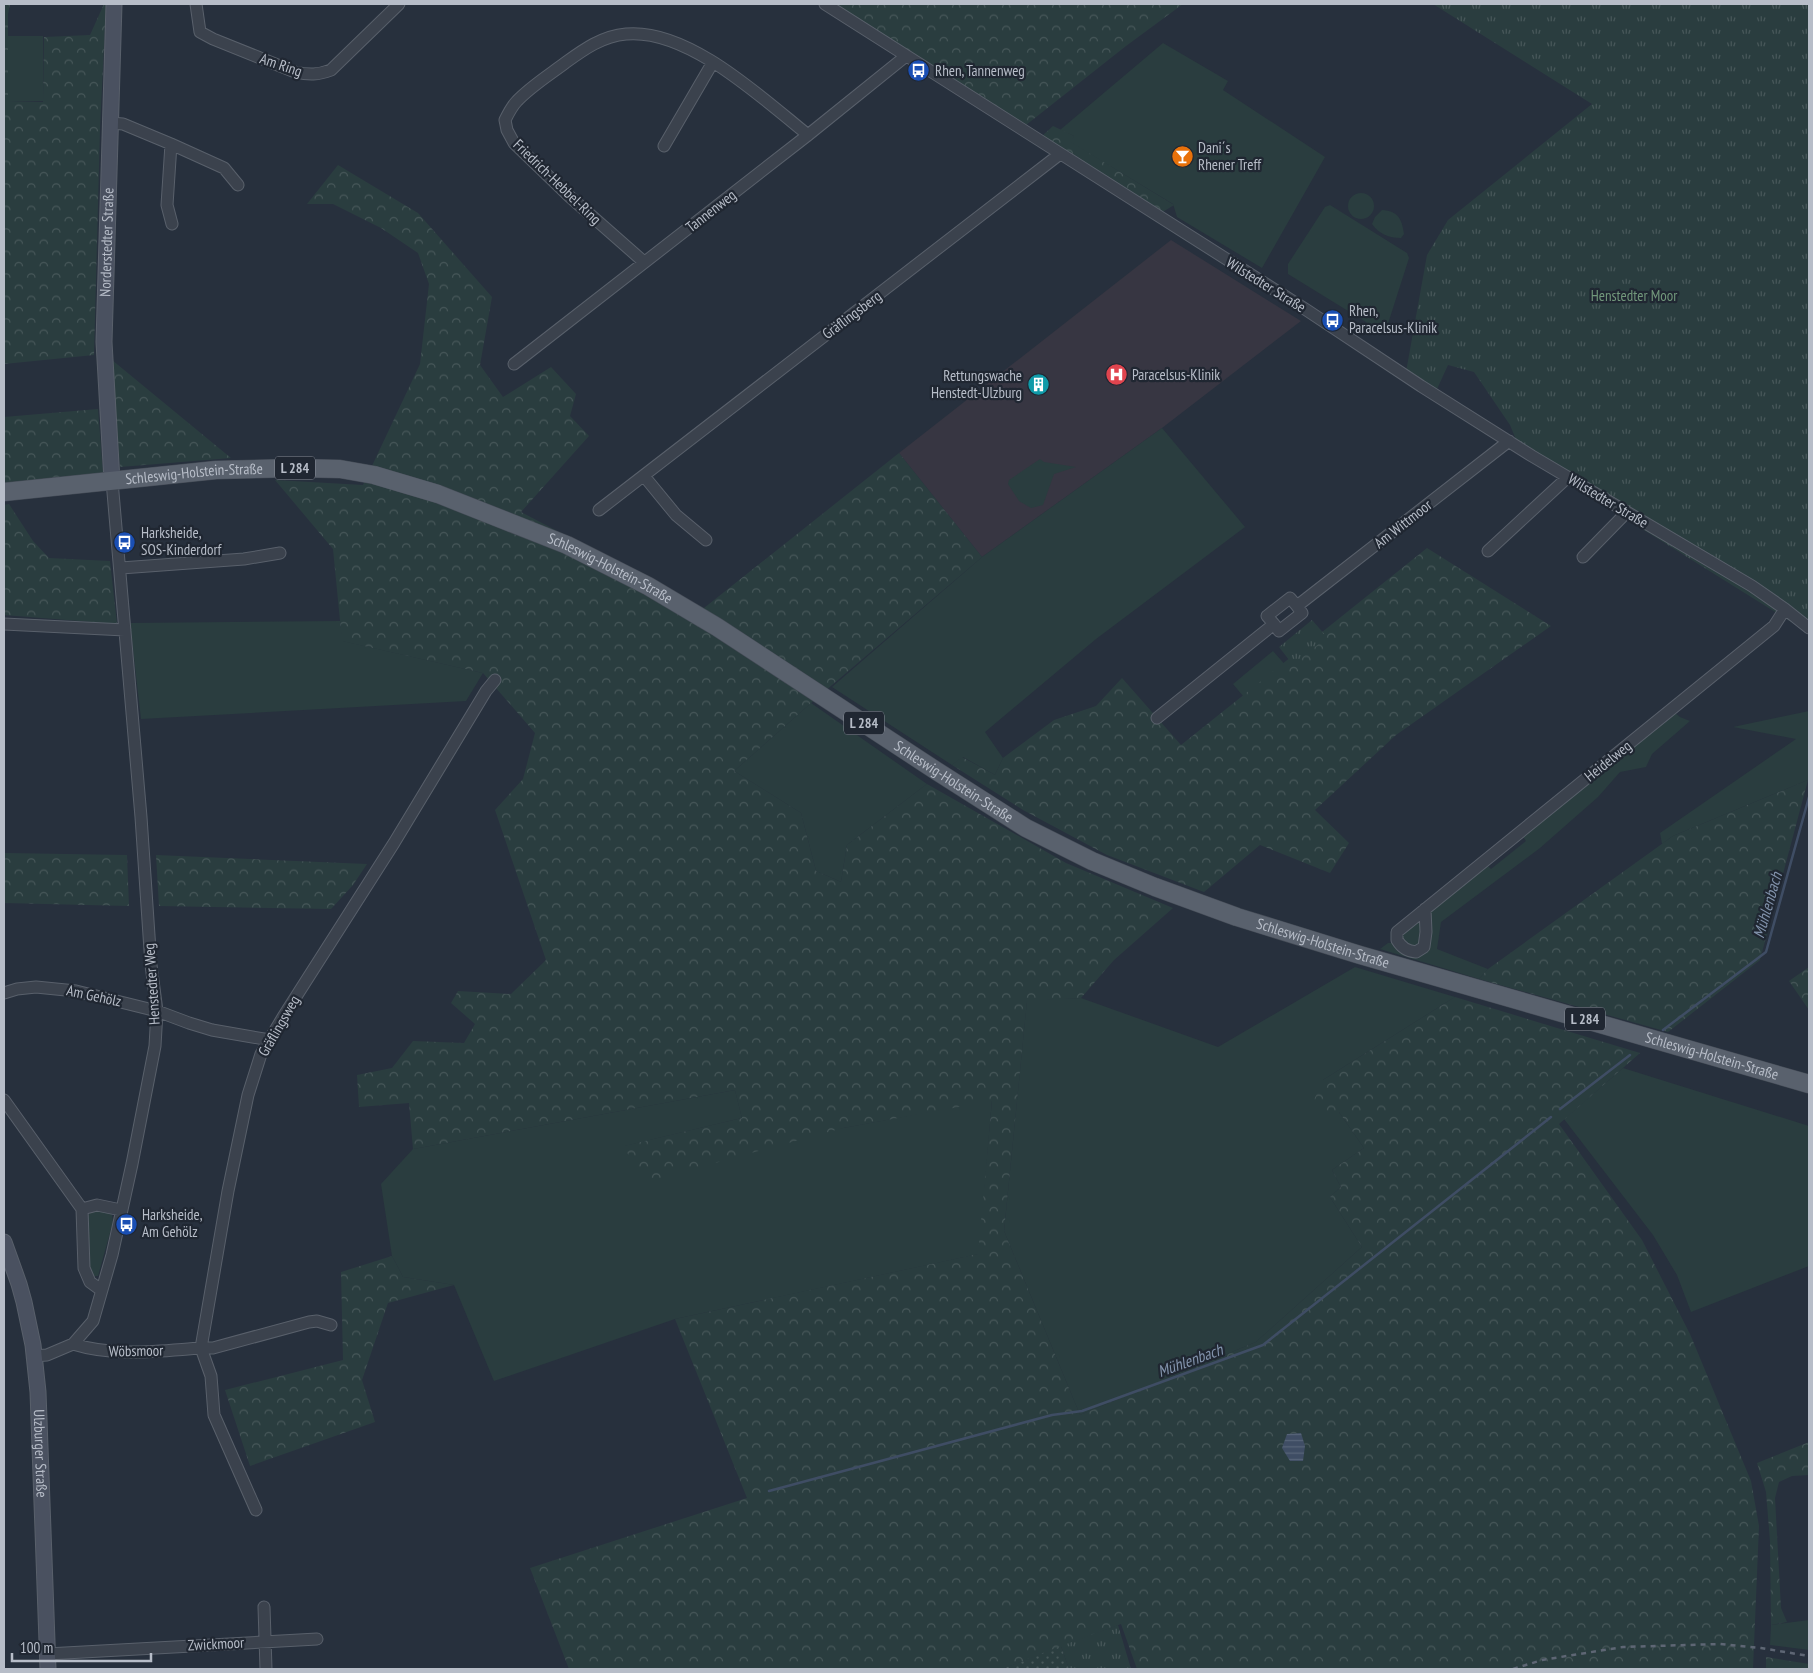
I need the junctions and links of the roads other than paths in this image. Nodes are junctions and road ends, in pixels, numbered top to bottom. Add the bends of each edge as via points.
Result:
1 (114, 4) edge
2 (196, 4) edge
3 (398, 4) edge
4 (825, 4) edge
5 (906, 56) junction
6 (713, 62) junction
7 (111, 124) junction
8 (808, 135) junction
9 (171, 144) junction
10 (664, 146) dead end
11 (1060, 154) junction
12 (238, 185) dead end
13 (172, 224) dead end
14 (644, 262) junction
15 (514, 364) dead end
16 (1509, 441) junction
17 (644, 476) junction
18 (1568, 477) junction
19 (112, 481) junction
20 (4, 492) edge
21 (598, 510) dead end
22 (1627, 512) junction
23 (706, 540) dead end
24 (1488, 551) dead end
25 (280, 553) dead end
26 (1583, 557) dead end
27 (121, 568) junction
28 (1785, 609) junction
29 (4, 624) edge
30 (1807, 626) edge
31 (125, 630) junction
32 (495, 680) dead end
33 (1157, 718) dead end
34 (1425, 909) dead end
35 (4, 993) edge
36 (157, 1011) junction
37 (270, 1040) junction
38 (1809, 1084) edge
39 (4, 1100) edge
40 (82, 1209) junction
41 (121, 1210) junction
42 (4, 1242) edge
43 (101, 1290) junction
44 (330, 1324) dead end
45 (73, 1344) junction
46 (201, 1348) junction
47 (34, 1356) junction
48 (256, 1510) dead end
49 (264, 1607) dead end
50 (317, 1639) dead end
51 (265, 1642) junction
52 (47, 1654) junction
53 (48, 1669) edge
54 (266, 1669) edge

1 - 7 street, Norderstedter Straße
2 - 3 street, Am Ring via 200,32 308,75 331,70
4 - 5 street, Wilstedter Straße
5 - 8 street, Tannenweg
5 - 11 street, Wilstedter Straße
6 - 8 street, Friedrich-Hebbel-Ring
6 - 10 street
6 - 14 street, Friedrich-Hebbel-Ring via 676,41 643,34 618,35 591,44 554,71 516,101 505,120 514,143
7 - 9 street via 124,124
7 - 19 street, Norderstedter Straße via 104,342
8 - 14 street, Tannenweg
9 - 12 street via 224,168
9 - 13 street via 167,205
11 - 16 street, Wilstedter Straße
11 - 17 street, Gräflingsberg
14 - 15 street, Tannenweg
16 - 18 street, Wilstedter Straße
16 - 33 street, Am Wittmoor via 1297,606 1290,598 1267,616 1274,624
17 - 21 street, Gräflingsberg
17 - 23 street via 676,515
18 - 22 street, Wilstedter Straße
18 - 24 street
19 - 20 main road, Schleswig-Holstein-Straße / L 284
19 - 27 street, Henstedter Weg
19 - 38 main road, Schleswig-Holstein-Straße / L 284 via 216,470 295,468 374,475 438,494 567,545 648,586 717,627 1026,828 1092,861 1237,917
22 - 26 street
22 - 28 street, Wilstedter Straße
25 - 27 street via 244,559
27 - 31 street, Henstedter Weg
28 - 30 street, Wilstedter Straße
28 - 34 street, Heidelweg via 1774,626
29 - 31 street
31 - 36 street, Henstedter Weg
32 - 37 street, Gräflingsweg
35 - 36 street, Am Gehölz via 17,989 56,988
36 - 37 street, Am Gehölz via 212,1030
36 - 41 street, Henstedter Weg via 155,1046
37 - 46 street, Gräflingsweg via 261,1054 248,1095
39 - 40 street
40 - 41 street via 97,1205
40 - 43 street via 84,1268 90,1282
41 - 43 street, Henstedter Weg
42 - 47 street, Ulzburger Straße via 19,1284
43 - 45 street, Henstedter Weg via 93,1321
44 - 46 street via 309,1322 213,1348
45 - 46 street, Wöbsmoor via 94,1351 126,1352
45 - 47 street, Henstedter Weg via 47,1355
46 - 48 street via 211,1376 214,1415
47 - 52 street, Ulzburger Straße via 39,1409
49 - 51 street, Zwickmoor
50 - 51 street, Zwickmoor
51 - 52 street, Zwickmoor
51 - 54 street
52 - 53 street, Ulzburger Straße

